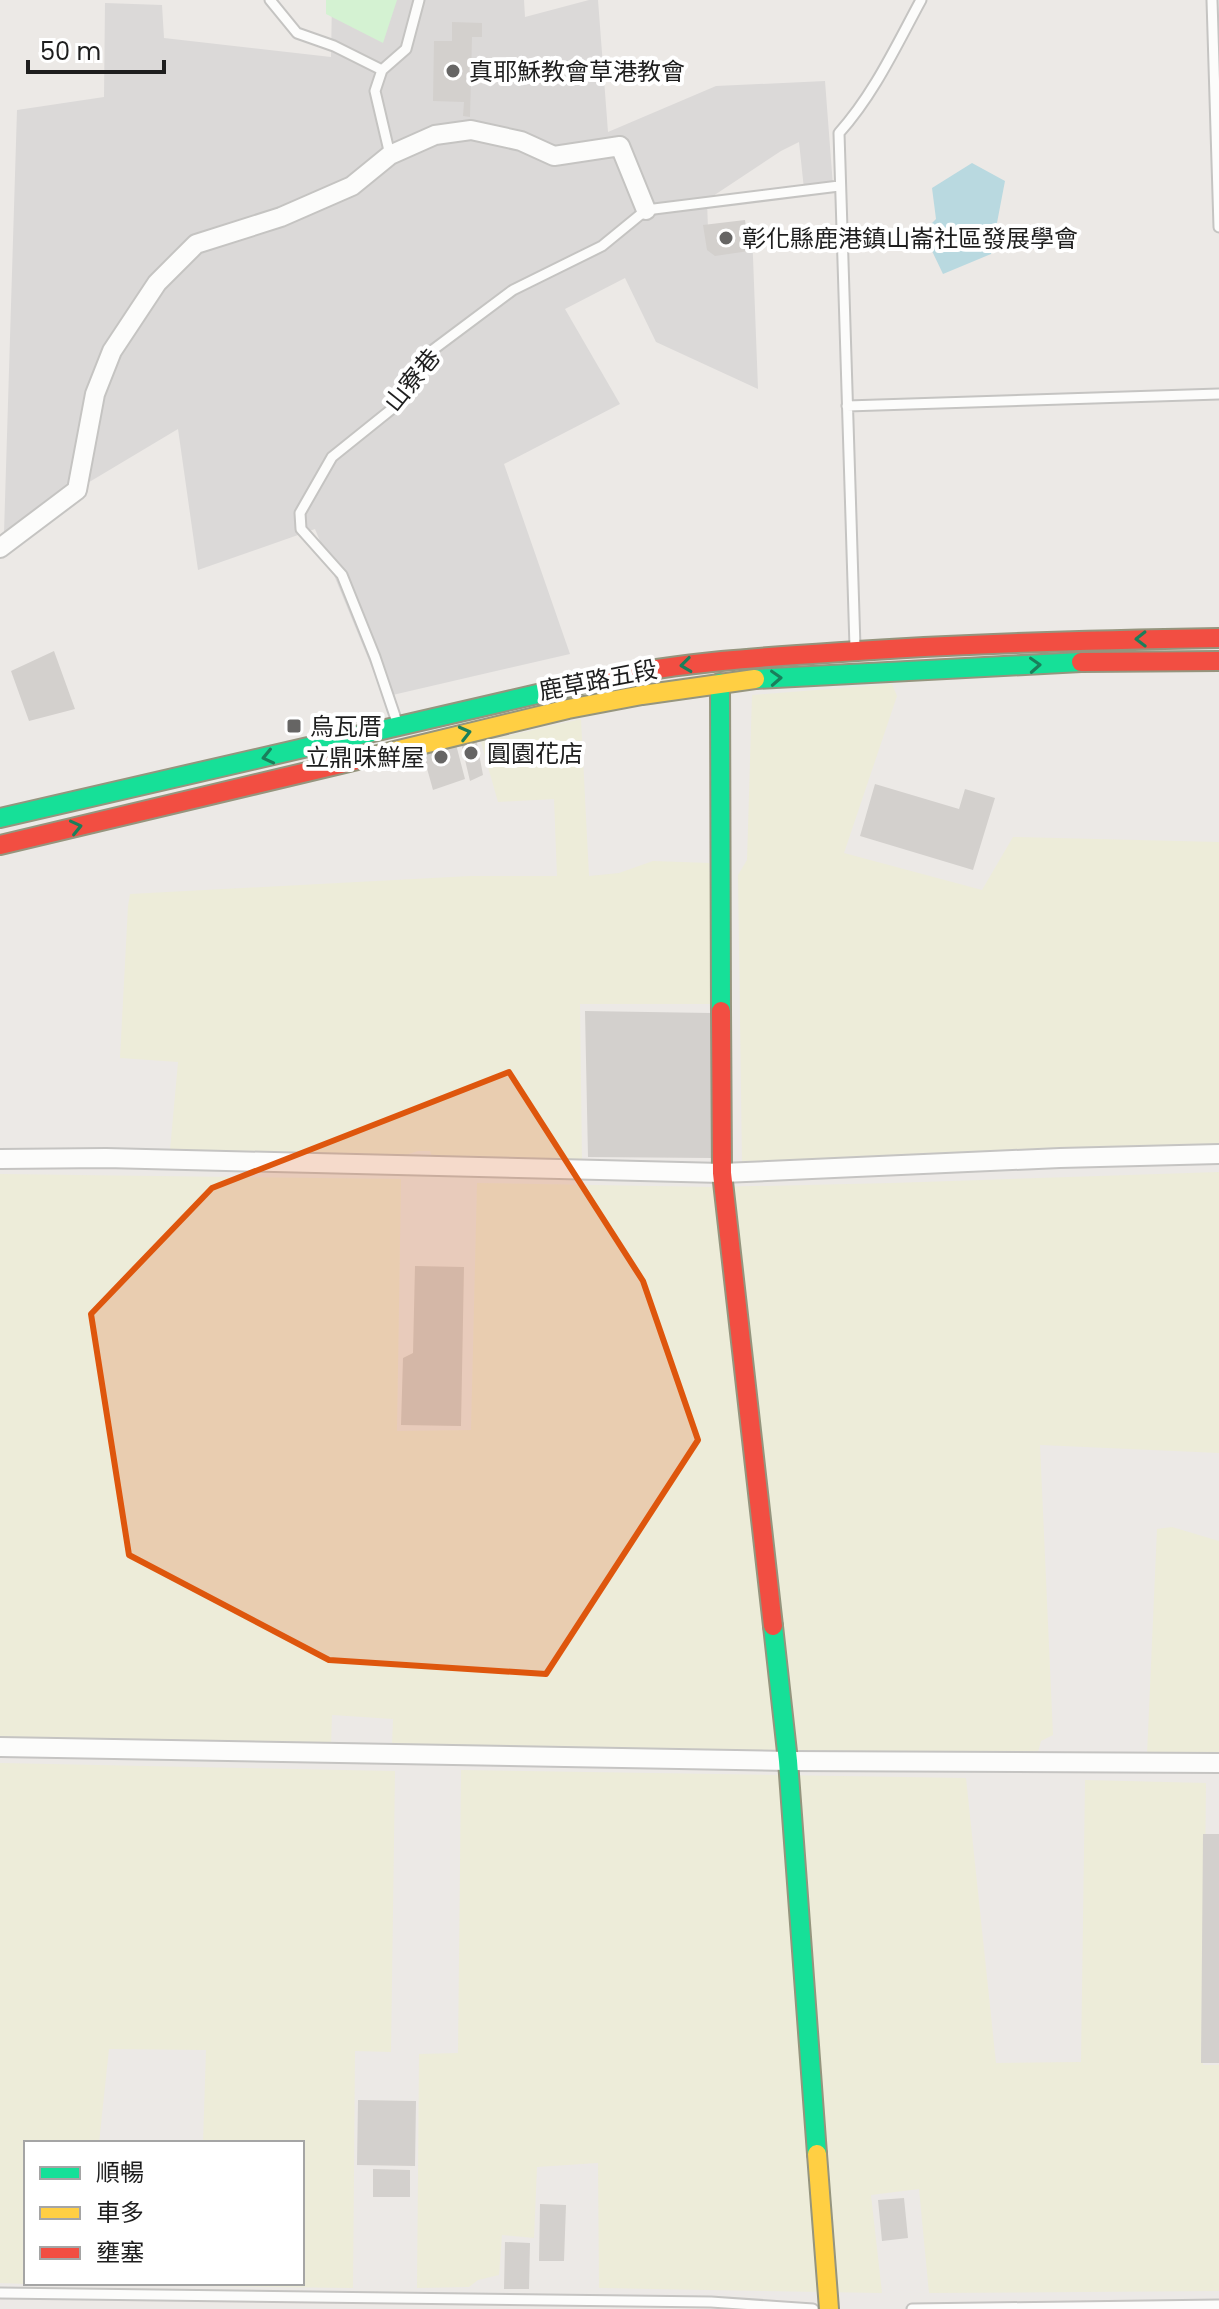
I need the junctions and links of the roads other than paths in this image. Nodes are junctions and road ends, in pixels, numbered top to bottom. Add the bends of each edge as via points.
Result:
1 (270, 0) edge
2 (419, 0) edge
3 (921, 0) edge
4 (1212, 0) edge
5 (382, 70) junction
6 (390, 155) junction
7 (839, 186) junction
8 (646, 210) junction
9 (1219, 227) edge
10 (1219, 394) edge
11 (847, 406) junction
12 (0, 548) edge
13 (1219, 638) edge
14 (855, 650) junction
15 (1219, 661) edge
16 (855, 674) junction
17 (720, 683) junction
18 (399, 727) junction
19 (404, 748) junction
20 (0, 818) edge
21 (0, 845) edge
22 (1219, 1154) edge
23 (0, 1159) edge
24 (722, 1173) junction
25 (0, 1747) edge
26 (788, 1761) junction
27 (1219, 1763) edge
28 (0, 2293) edge
29 (1219, 2305) edge
30 (813, 2309) edge
31 (829, 2309) edge
32 (912, 2309) edge

1 - 5 lane via 297,33
2 - 5 lane via 406,49
3 - 7 lane via 871,91 839,133
4 - 9 lane
5 - 6 lane via 375,91
6 - 8 street via 435,135 471,130 521,141 554,156 620,146
6 - 12 street via 352,186 281,217 196,244 157,283 112,351 95,394 77,490
7 - 8 lane
7 - 11 lane
8 - 18 lane, 山寮巷 via 602,246 513,290 430,352 393,408 332,457 300,513 301,529 342,575
10 - 11 lane
11 - 14 lane
13 -> 14 main road, 鹿草路五段
14 - 16 lane
14 -> 18 main road, 鹿草路五段 via 611,677
16 -> 15 main road, 鹿草路五段
17 -> 16 main road, 鹿草路五段
19 -> 17 main road, 鹿草路五段 via 568,709
17 - 24 main road
18 - 19 lane, 山寮巷
18 -> 20 main road, 鹿草路五段
21 -> 19 main road, 鹿草路五段
22 - 24 street
23 - 24 street
24 - 26 main road
25 - 26 street
26 - 27 street
26 - 31 main road
28 - 30 lane via 711,2302
29 - 32 lane

